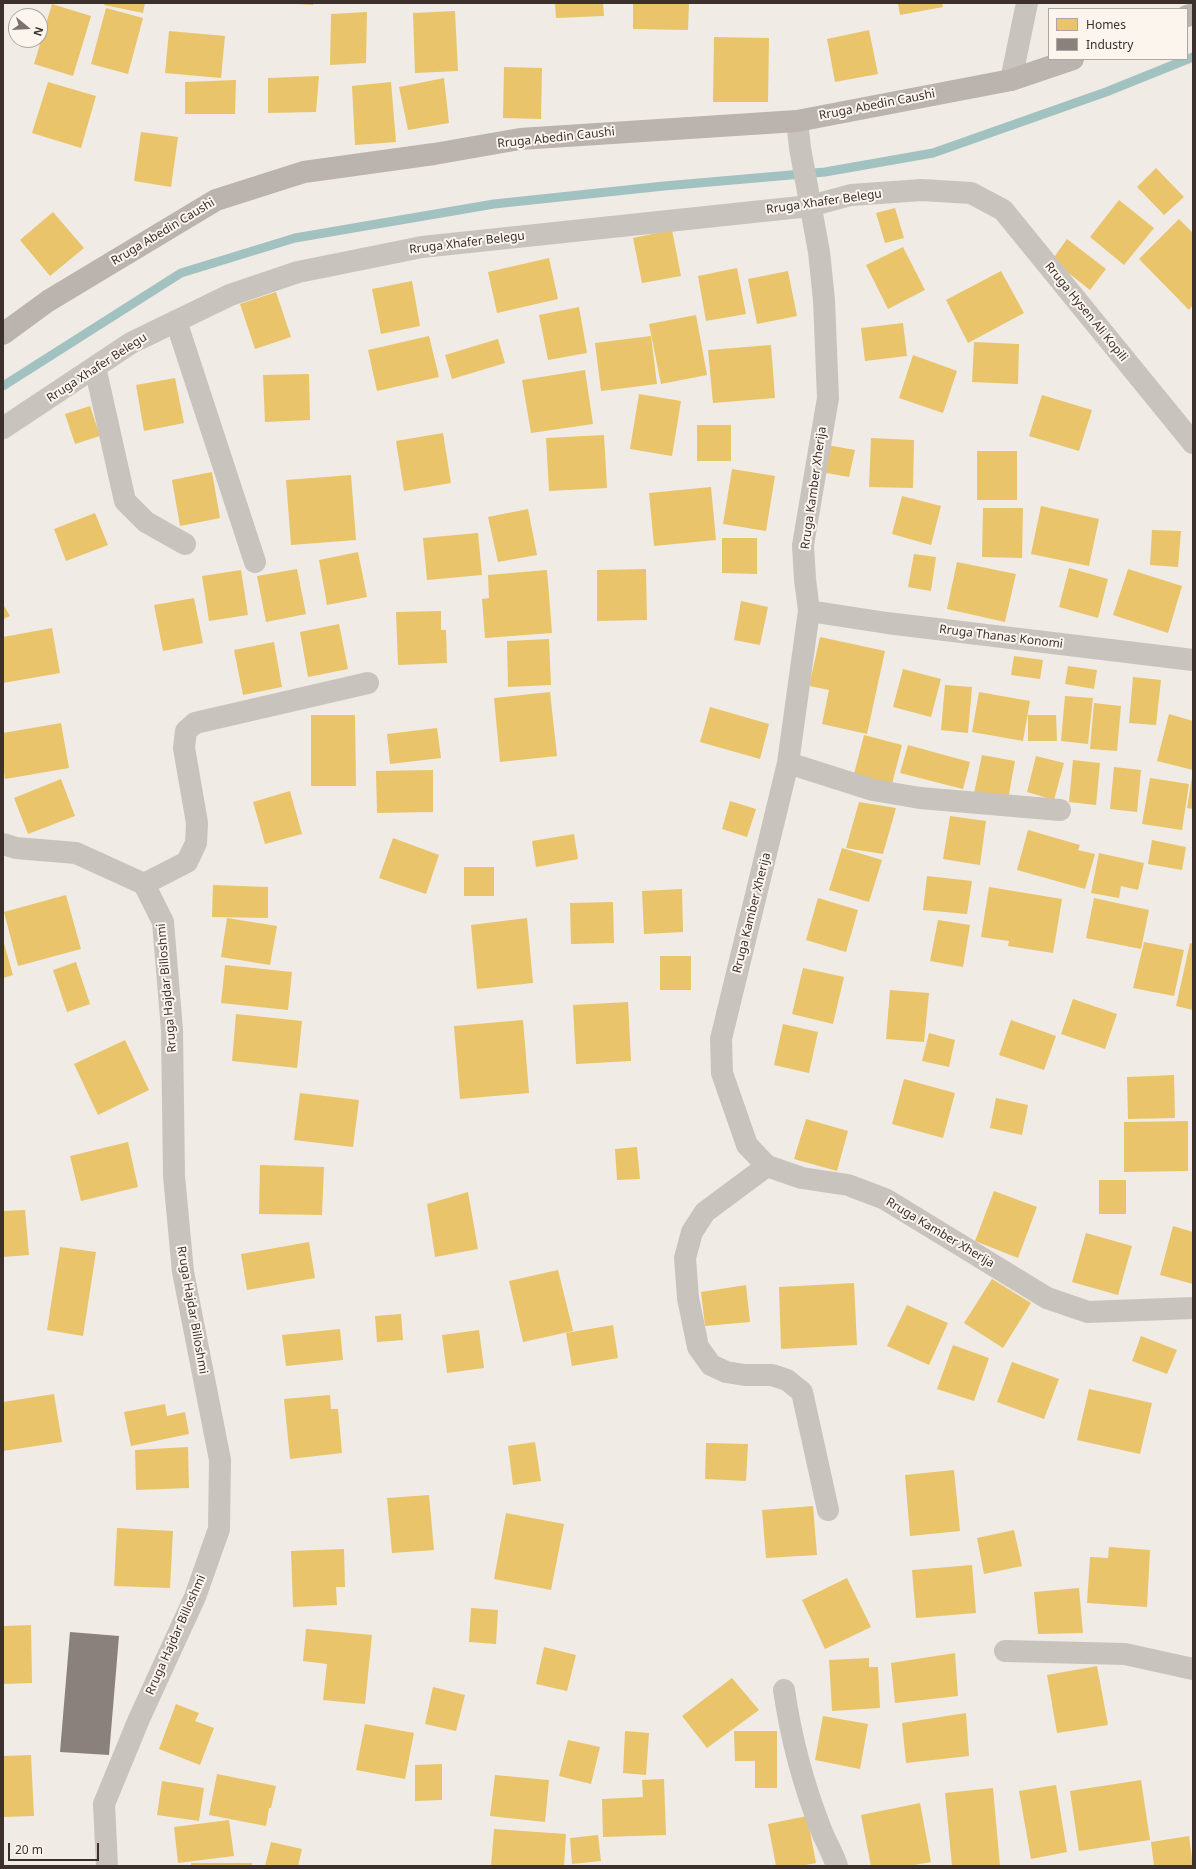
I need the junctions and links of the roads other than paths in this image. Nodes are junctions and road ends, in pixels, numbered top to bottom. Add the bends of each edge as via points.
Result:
1 (1027, 3) edge
2 (1071, 60) edge
3 (1011, 80) junction
4 (797, 120) junction
5 (971, 193) joint
6 (809, 199) junction
7 (176, 321) junction
8 (3, 334) edge
9 (95, 367) junction
10 (3, 428) edge
11 (1193, 442) edge
12 (185, 544) dead end
13 (255, 562) dead end
14 (809, 611) junction
15 (1193, 660) edge
16 (368, 683) dead end
17 (788, 763) junction
18 (1060, 810) dead end
19 (3, 844) edge
20 (144, 884) junction
21 (767, 1166) junction
22 (1193, 1308) edge
23 (828, 1510) dead end
24 (1005, 1651) dead end
25 (1193, 1669) edge
26 (784, 1690) dead end
27 (107, 1866) edge
28 (837, 1866) edge

1 - 3 street
2 - 3 main road, Rruga Abedin Caushi
3 - 4 main road, Rruga Abedin Caushi
4 - 6 street, Rruga Kamber Xherija
4 - 8 main road, Rruga Abedin Caushi via 520,139 304,172 216,200 48,301
5 - 6 street, Rruga Xhafer Belegu via 922,190
5 - 11 street, Rruga Hysen Ali Kopili via 1003,210
6 - 7 street, Rruga Xhafer Belegu via 422,247 298,272 230,295
6 - 14 street, Rruga Kamber Xherija via 819,252 824,300 828,398 803,545
7 - 9 street, Rruga Xhafer Belegu via 131,344
7 - 13 street
9 - 10 street, Rruga Xhafer Belegu
9 - 12 street via 125,501 146,522
14 - 15 street, Rruga Thanas Konomi via 895,624
14 - 17 street, Rruga Kamber Xherija
16 - 20 street via 195,723 186,731 184,748 197,823 196,843 187,862
17 - 18 street via 873,790 920,798
17 - 21 street, Rruga Kamber Xherija via 721,1039 722,1073 747,1145
19 - 20 street via 16,848 76,853
20 - 27 street, Rruga Hajdar Billoshmi via 163,922 172,1030 174,1176 183,1272 220,1460 219,1528 195,1597 139,1719 104,1804
21 - 22 street, Rruga Kamber Xherija via 802,1178 848,1185 885,1199 1047,1298 1088,1312
21 - 23 street via 705,1212 692,1232 685,1258 688,1298 698,1347 711,1365 726,1372 772,1375 787,1380 802,1392
24 - 25 street via 1125,1654
26 - 28 street via 789,1726 810,1797

